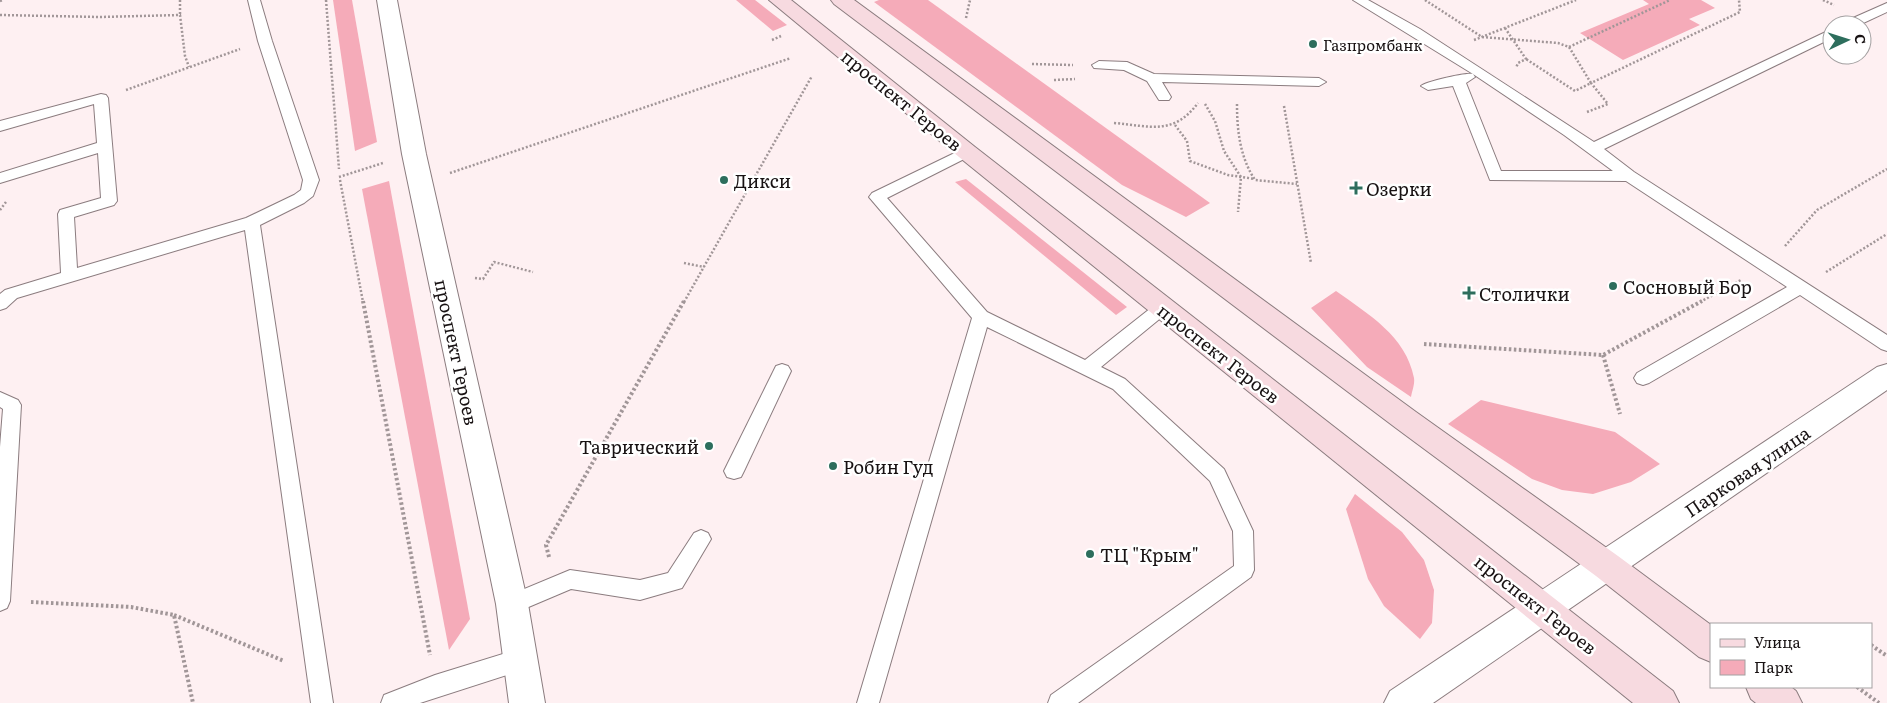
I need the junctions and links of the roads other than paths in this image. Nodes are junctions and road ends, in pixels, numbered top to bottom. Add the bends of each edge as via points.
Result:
1 (254, 0) edge
2 (387, 0) edge
3 (779, 0) edge
4 (842, 0) edge
5 (1359, 0) edge
6 (1887, 6) edge
7 (1869, 15) edge
8 (1822, 38) edge
9 (1099, 65) road end
10 (1479, 72) junction
11 (1152, 78) junction
12 (1458, 81) junction
13 (1319, 82) dead end
14 (1428, 86) dead end
15 (1164, 97) dead end
16 (0, 126) edge
17 (105, 146) junction
18 (1594, 148) junction
19 (967, 152) junction
20 (1629, 176) junction
21 (0, 178) edge
22 (252, 222) junction
23 (69, 277) junction
24 (1801, 287) junction
25 (0, 304) edge
26 (1162, 308) junction
27 (981, 317) junction
28 (1887, 344) edge
29 (1086, 368) junction
30 (782, 371) dead end
31 (1887, 375) edge
32 (1643, 378) dead end
33 (0, 399) edge
34 (734, 471) dead end
35 (701, 539) dead end
36 (1607, 566) junction
37 (0, 601) edge
38 (512, 604) junction
39 (1542, 609) junction
40 (1710, 645) edge
41 (519, 660) junction
42 (1764, 688) edge
43 (322, 703) edge
44 (392, 703) edge
45 (527, 703) edge
46 (868, 703) edge
47 (1059, 703) edge
48 (1402, 703) edge
49 (1661, 703) edge
50 (1784, 703) edge

1 - 22 lane via 311,180 308,192 299,199
2 - 38 street, проспект Героев via 414,154
3 - 19 main road, проспект Героев
4 - 36 main road
5 - 10 lane
6 - 7 lane
8 - 18 lane
9 - 11 lane via 1127,66
10 - 12 lane
10 - 18 lane
11 - 13 lane
11 - 15 lane
12 - 14 lane
12 - 20 lane via 1496,176
16 - 17 lane via 101,98
17 - 21 lane
17 - 23 lane via 110,201 66,214
18 - 20 lane
19 - 26 main road, проспект Героев
19 - 27 lane via 876,197
20 - 24 lane
22 - 23 lane
22 - 43 lane
23 - 25 lane via 11,294
24 - 28 lane
24 - 32 lane
26 - 29 lane
26 - 39 main road, проспект Героев
27 - 29 lane
27 - 46 lane
29 - 47 lane via 1120,384 1217,475 1243,531 1244,570
30 - 34 lane
31 - 36 street, Парковая улица
33 - 37 lane via 12,404
35 - 38 lane via 676,581 640,590 570,579
36 - 39 street, Парковая улица
36 - 40 main road
38 - 41 street, проспект Героев
39 - 48 street, Парковая улица
39 - 49 main road, проспект Героев
41 - 44 lane
41 - 45 street, проспект Героев
42 - 50 main road

